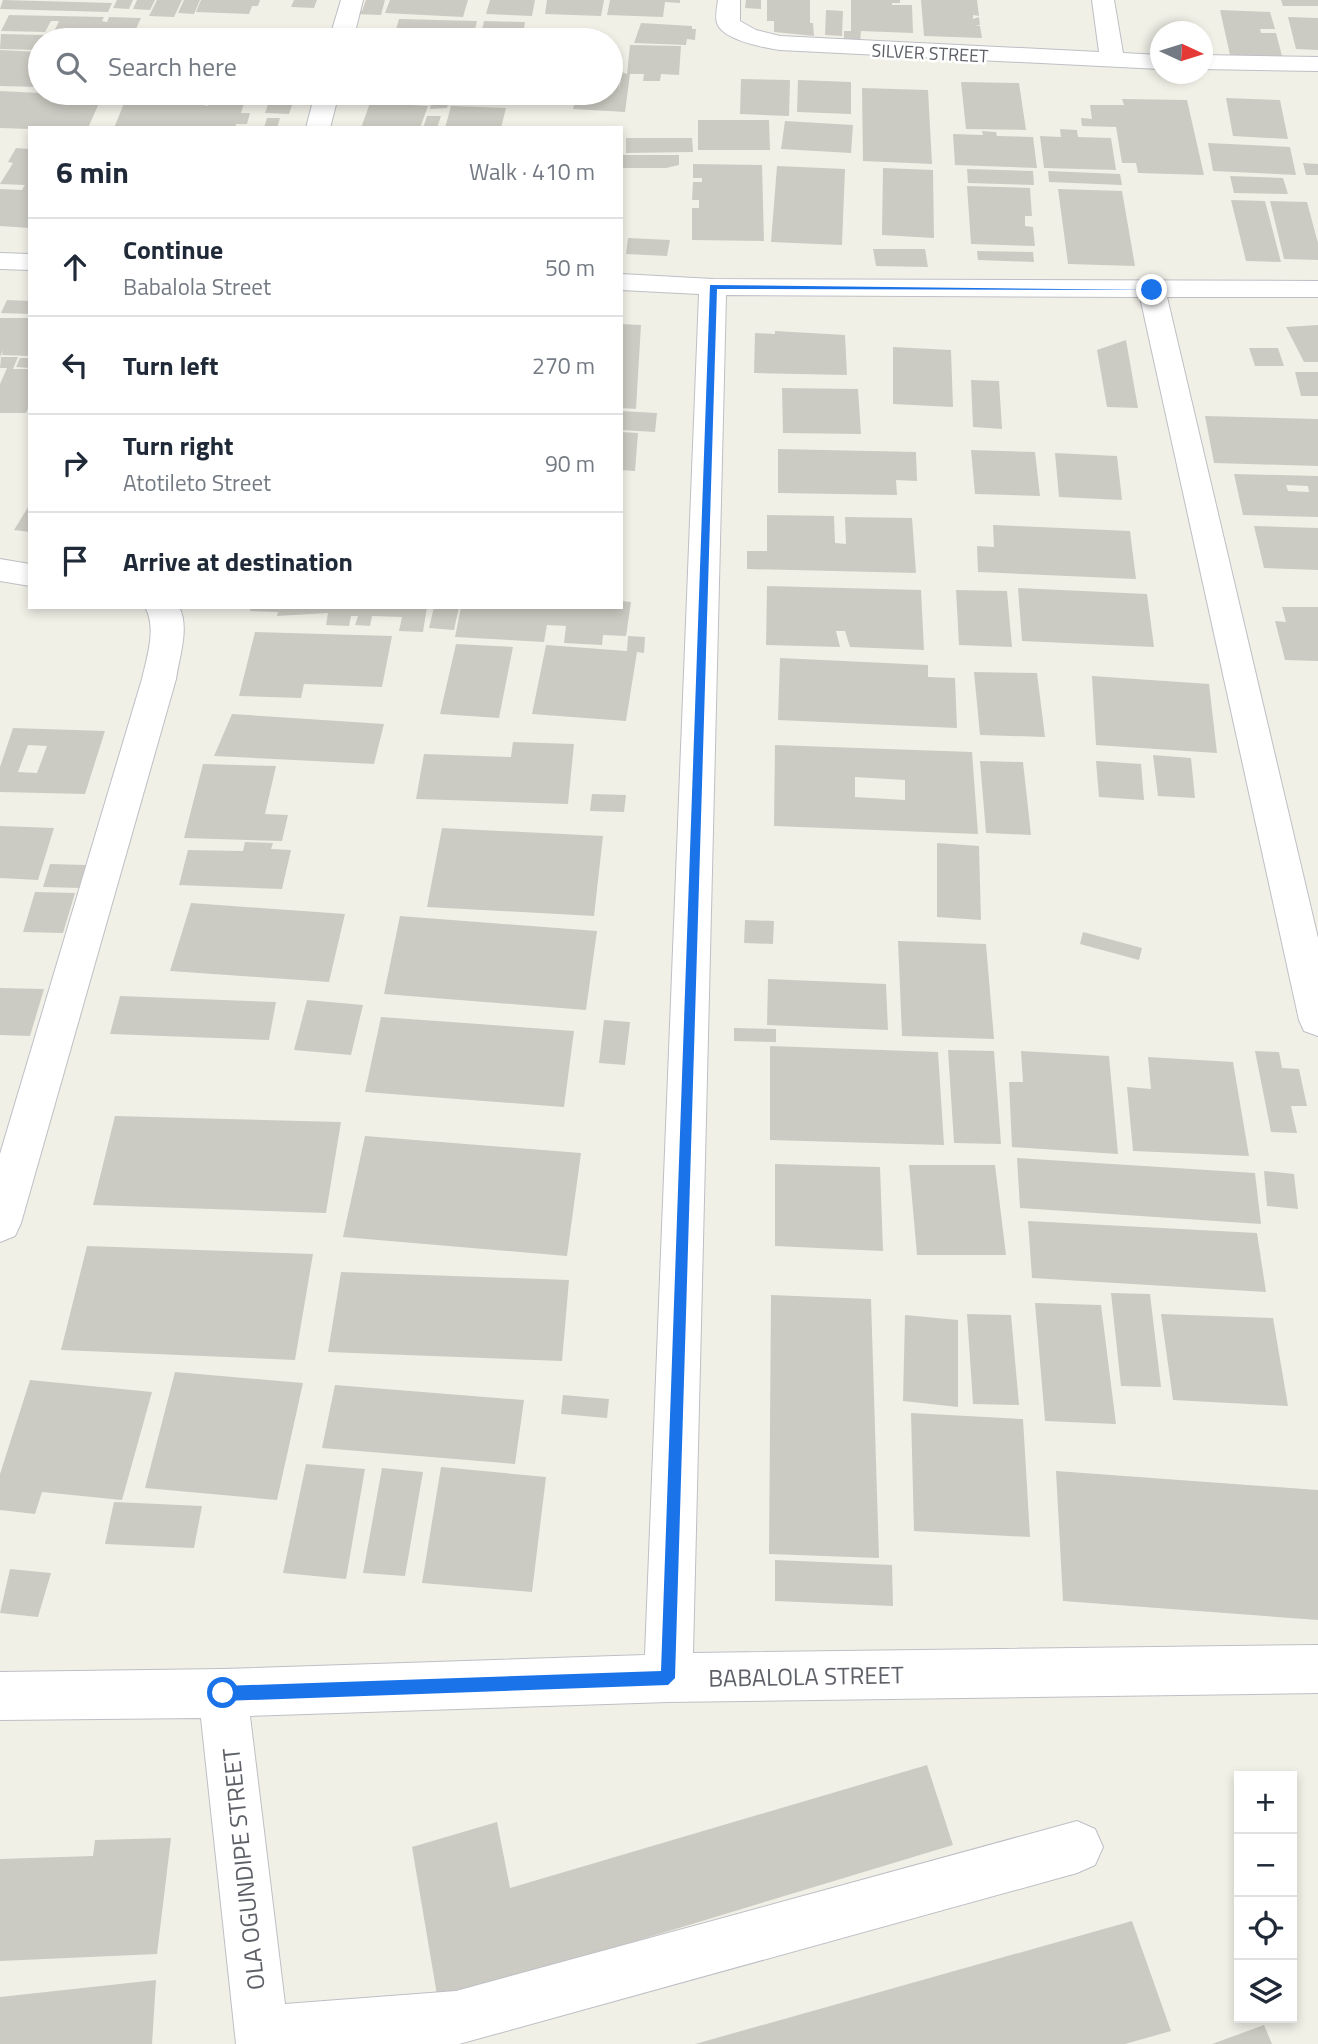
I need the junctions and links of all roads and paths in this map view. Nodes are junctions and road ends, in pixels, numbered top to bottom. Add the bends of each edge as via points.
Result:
1 (352, 0) edge
2 (729, 0) edge
3 (1103, 0) edge
4 (344, 28) edge
5 (1112, 61) junction
6 (1150, 62) edge
7 (1213, 62) edge
8 (1318, 64) edge
9 (324, 105) edge
10 (319, 126) edge
11 (0, 261) edge
12 (28, 262) edge
13 (623, 282) edge
14 (713, 287) junction
15 (1318, 289) edge
16 (1152, 290) junction
17 (0, 570) edge
18 (28, 575) edge
19 (163, 609) edge
20 (1318, 1020) edge
21 (0, 1223) edge
22 (1318, 1670) edge
23 (668, 1678) junction
24 (223, 1693) junction
25 (0, 1696) edge
26 (1077, 1847) dead end
27 (262, 2038) edge

1 - 4 street
2 - 5 street, SILVER STREET via 728,23 759,40 814,47
3 - 5 street
5 - 6 street, SILVER STREET
7 - 8 street
9 - 10 street
11 - 12 street
13 - 14 street
14 - 16 street
14 - 23 street
15 - 16 street
16 - 20 street
17 - 18 street
19 - 21 street via 167,634 159,679
22 - 23 street, BABALOLA STREET
23 - 24 street, BABALOLA STREET
24 - 25 street, BABALOLA STREET
24 - 27 street, OLA OGUNDIPE STREET
26 - 27 street via 456,2018

